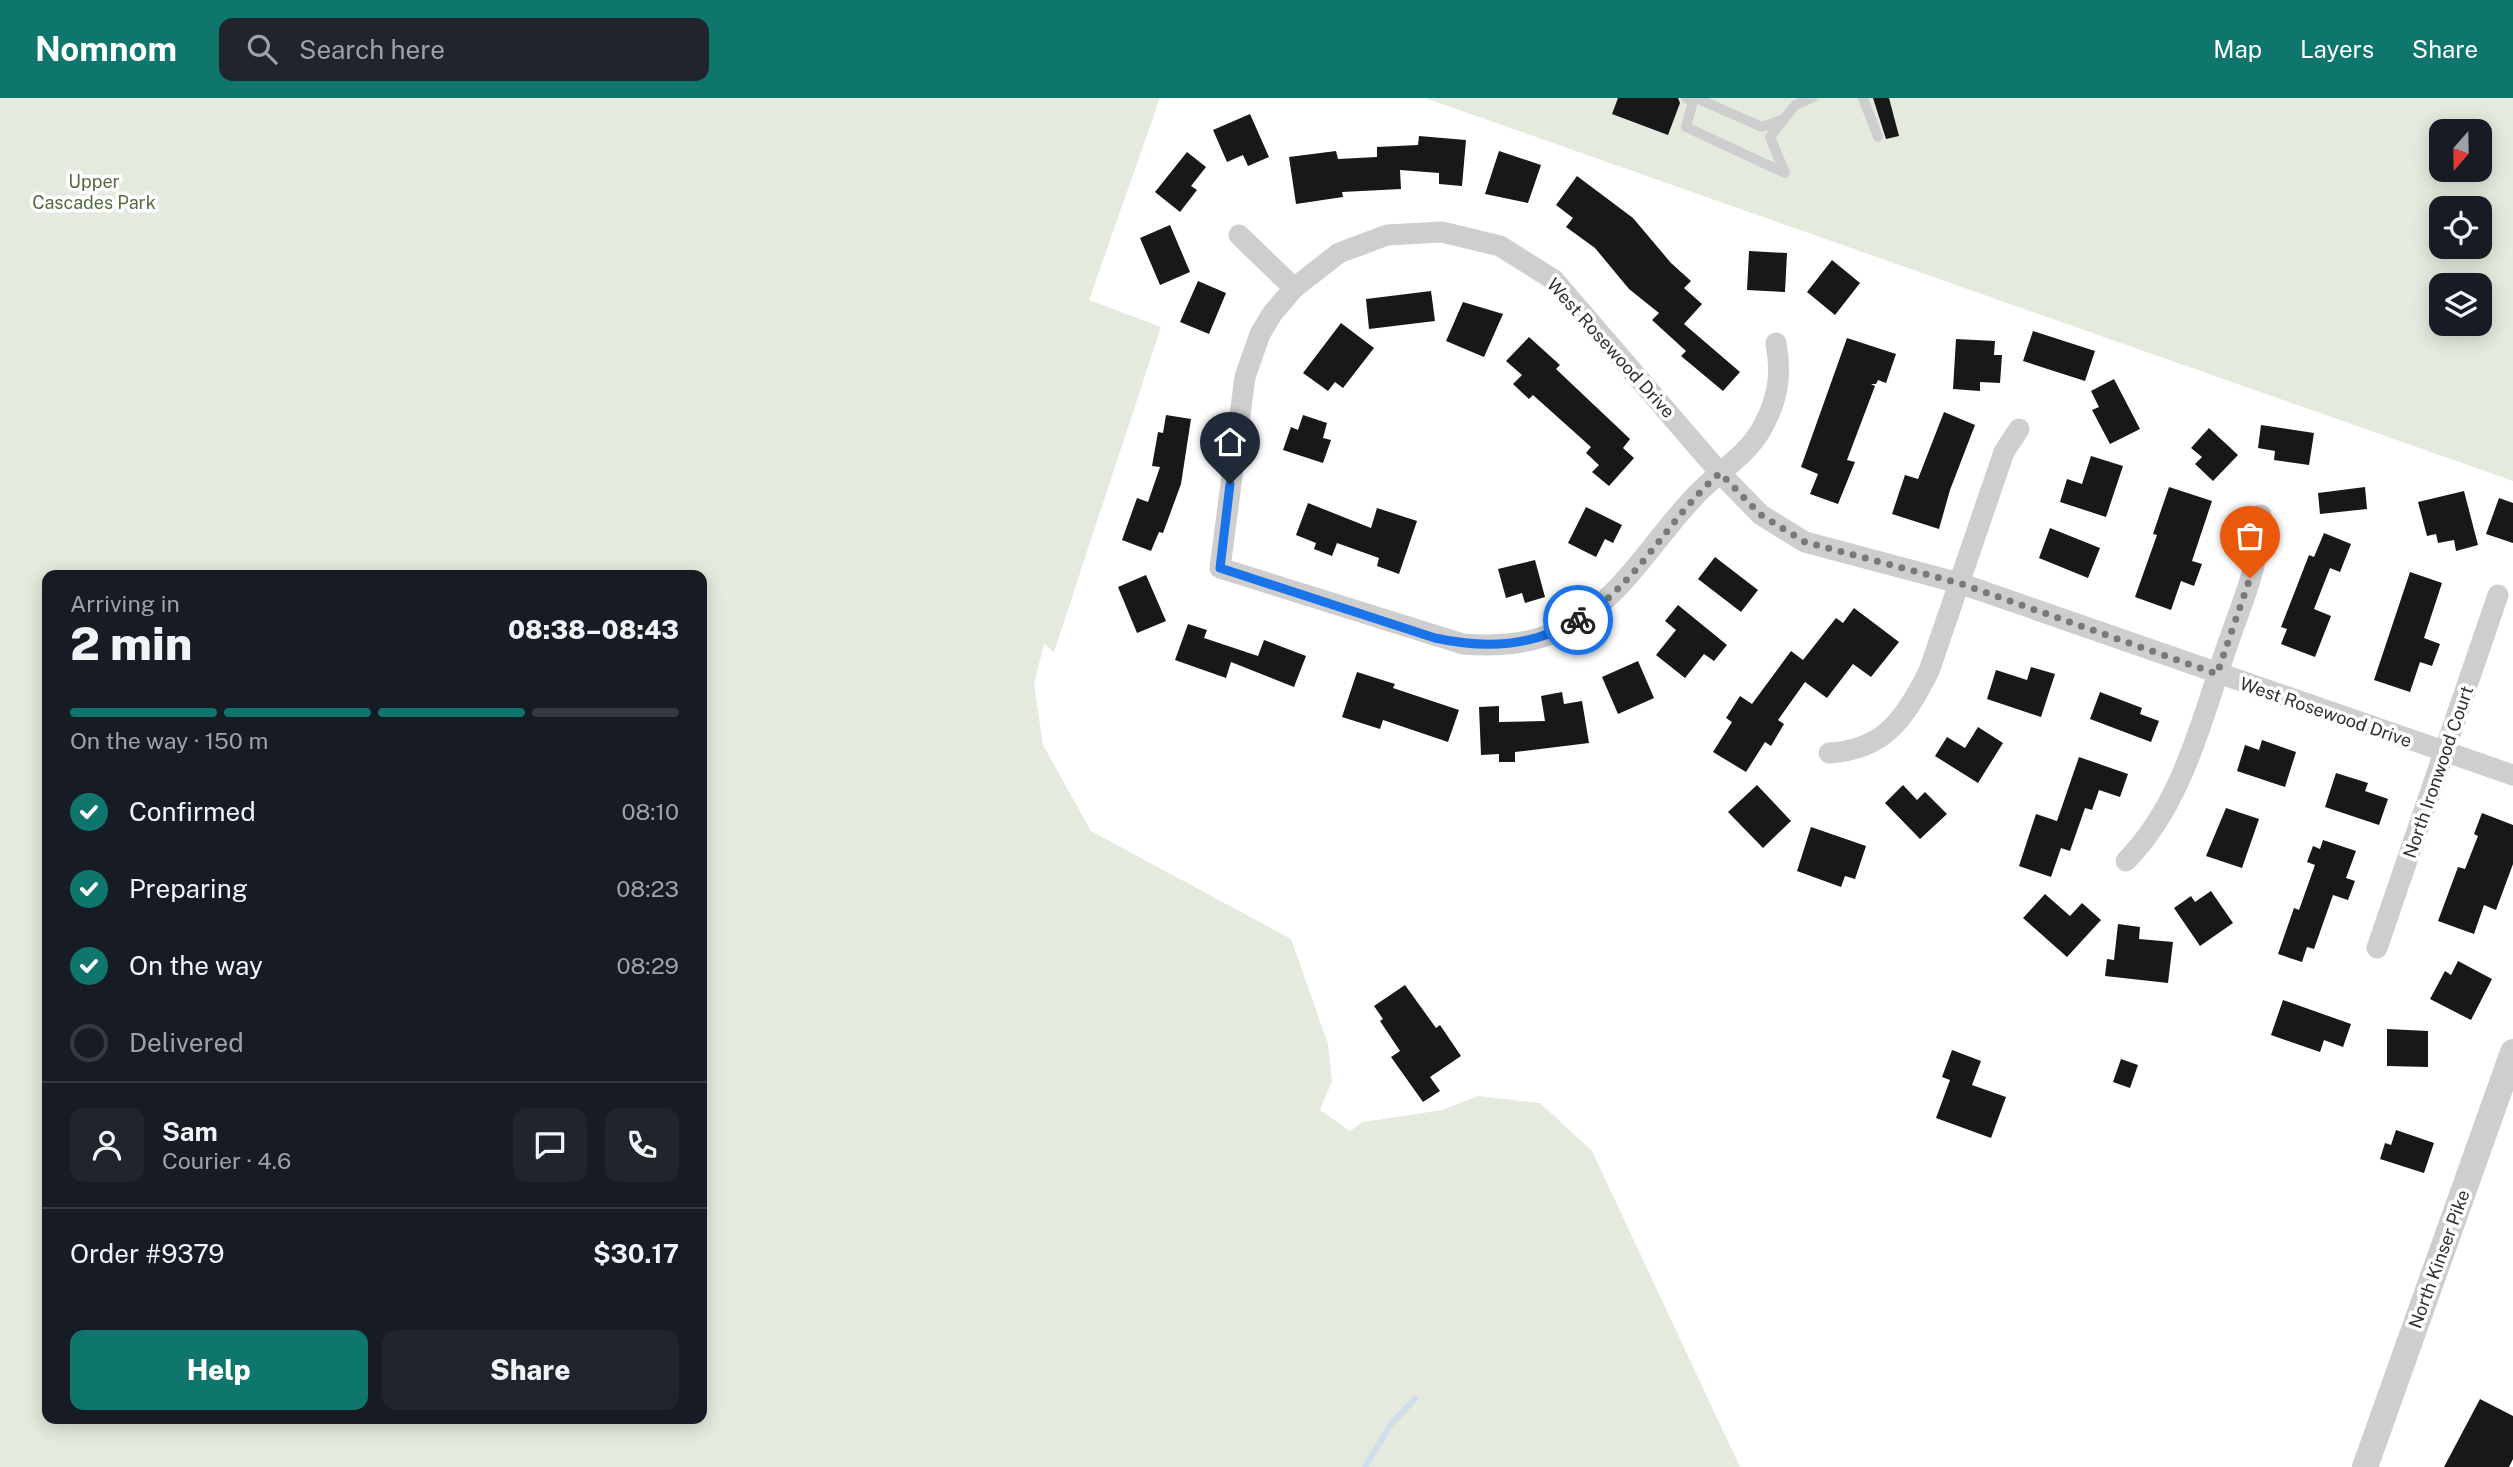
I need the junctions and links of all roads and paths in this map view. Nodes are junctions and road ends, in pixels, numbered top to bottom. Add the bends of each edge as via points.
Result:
1 (1686, 98) edge
2 (1696, 98) edge
3 (1812, 98) edge
4 (1863, 98) edge
5 (1781, 120) junction
6 (1878, 137) dead end
7 (1239, 235) dead end
8 (1294, 288) junction
9 (1776, 343) dead end
10 (2019, 429) dead end
11 (1720, 473) junction
12 (2261, 515) dead end
13 (1959, 583) junction
14 (2498, 595) dead end
15 (2217, 674) junction
16 (2445, 752) junction
17 (1829, 753) dead end
18 (2513, 775) edge
19 (2126, 861) dead end
20 (2377, 948) dead end
21 (2513, 1052) edge
22 (2365, 1467) edge

1 - 5 lane via 1693,101 1686,127 1785,173 1770,137
2 - 5 lane via 1762,127
3 - 5 lane via 1795,104
4 - 6 lane
7 - 8 street
8 - 11 street, West Rosewood Drive via 1339,253 1387,235 1442,232 1500,246 1555,280
8 - 11 street, West Rosewood Drive via 1272,314 1251,355 1220,568 1435,638 1494,646 1520,643 1565,628 1611,597 1680,512
9 - 11 street via 1781,371 1766,420 1751,446
10 - 13 street via 2004,453
11 - 13 street, West Rosewood Drive via 1761,515 1805,542
12 - 15 street via 2258,554
13 - 15 street, West Rosewood Drive
13 - 17 street via 1929,671 1901,716 1867,747
14 - 16 street, North Ironwood Court
15 - 16 street, West Rosewood Drive
15 - 19 street via 2183,775 2141,845
16 - 18 street, West Rosewood Drive
16 - 20 street, North Ironwood Court
21 - 22 street, North Kinser Pike

